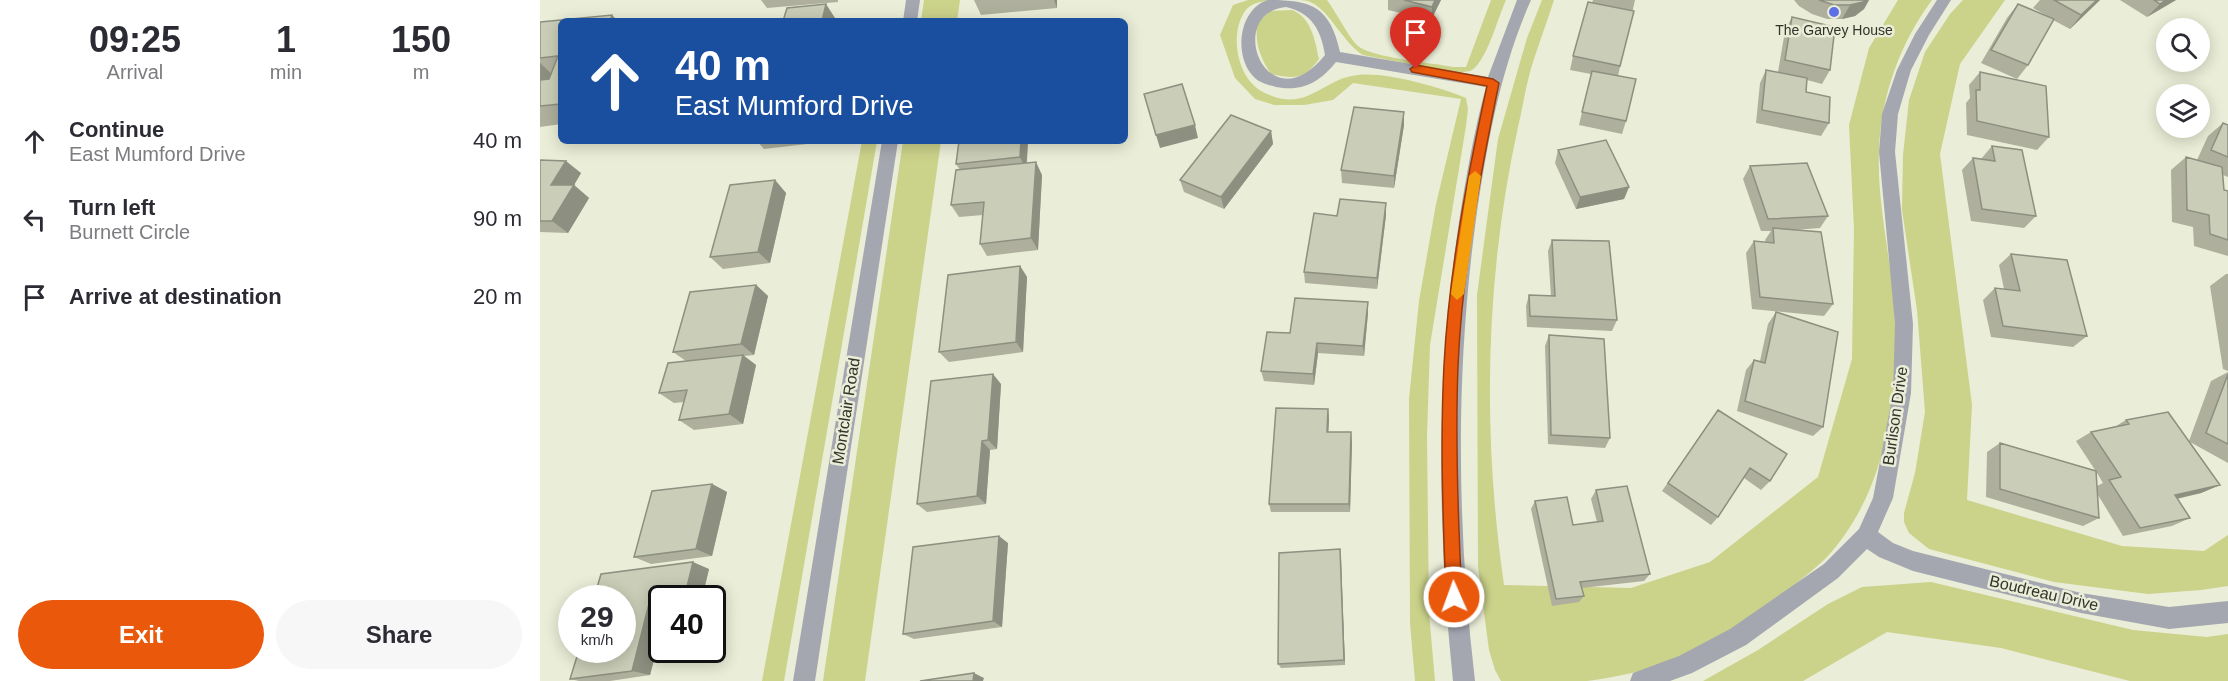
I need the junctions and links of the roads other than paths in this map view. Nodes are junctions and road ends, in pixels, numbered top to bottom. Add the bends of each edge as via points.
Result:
1 (913, 0) edge
2 (1524, 0) edge
3 (1944, 0) edge
4 (910, 18) edge
5 (1333, 56) junction
6 (1493, 83) junction
7 (890, 144) edge
8 (1866, 537) junction
9 (2228, 612) edge
10 (804, 681) edge
11 (1464, 681) edge
12 (1641, 681) edge

1 - 4 street
2 - 6 street
3 - 8 street, Burlison Drive via 1904,69 1890,114 1887,152 1904,324 1902,393 1883,498
5 - 5 street via 1307,81 1294,84 1269,80 1252,63 1252,20 1261,8 1271,4 1301,5 1322,21
5 - 6 street
6 - 11 street via 1460,271 1451,393 1449,501
7 - 10 street, Montclair Road
8 - 9 street, Boudreau Drive via 1913,561 2081,603 2169,618
8 - 12 street, Burlison Drive via 1831,571 1738,637 1684,665

